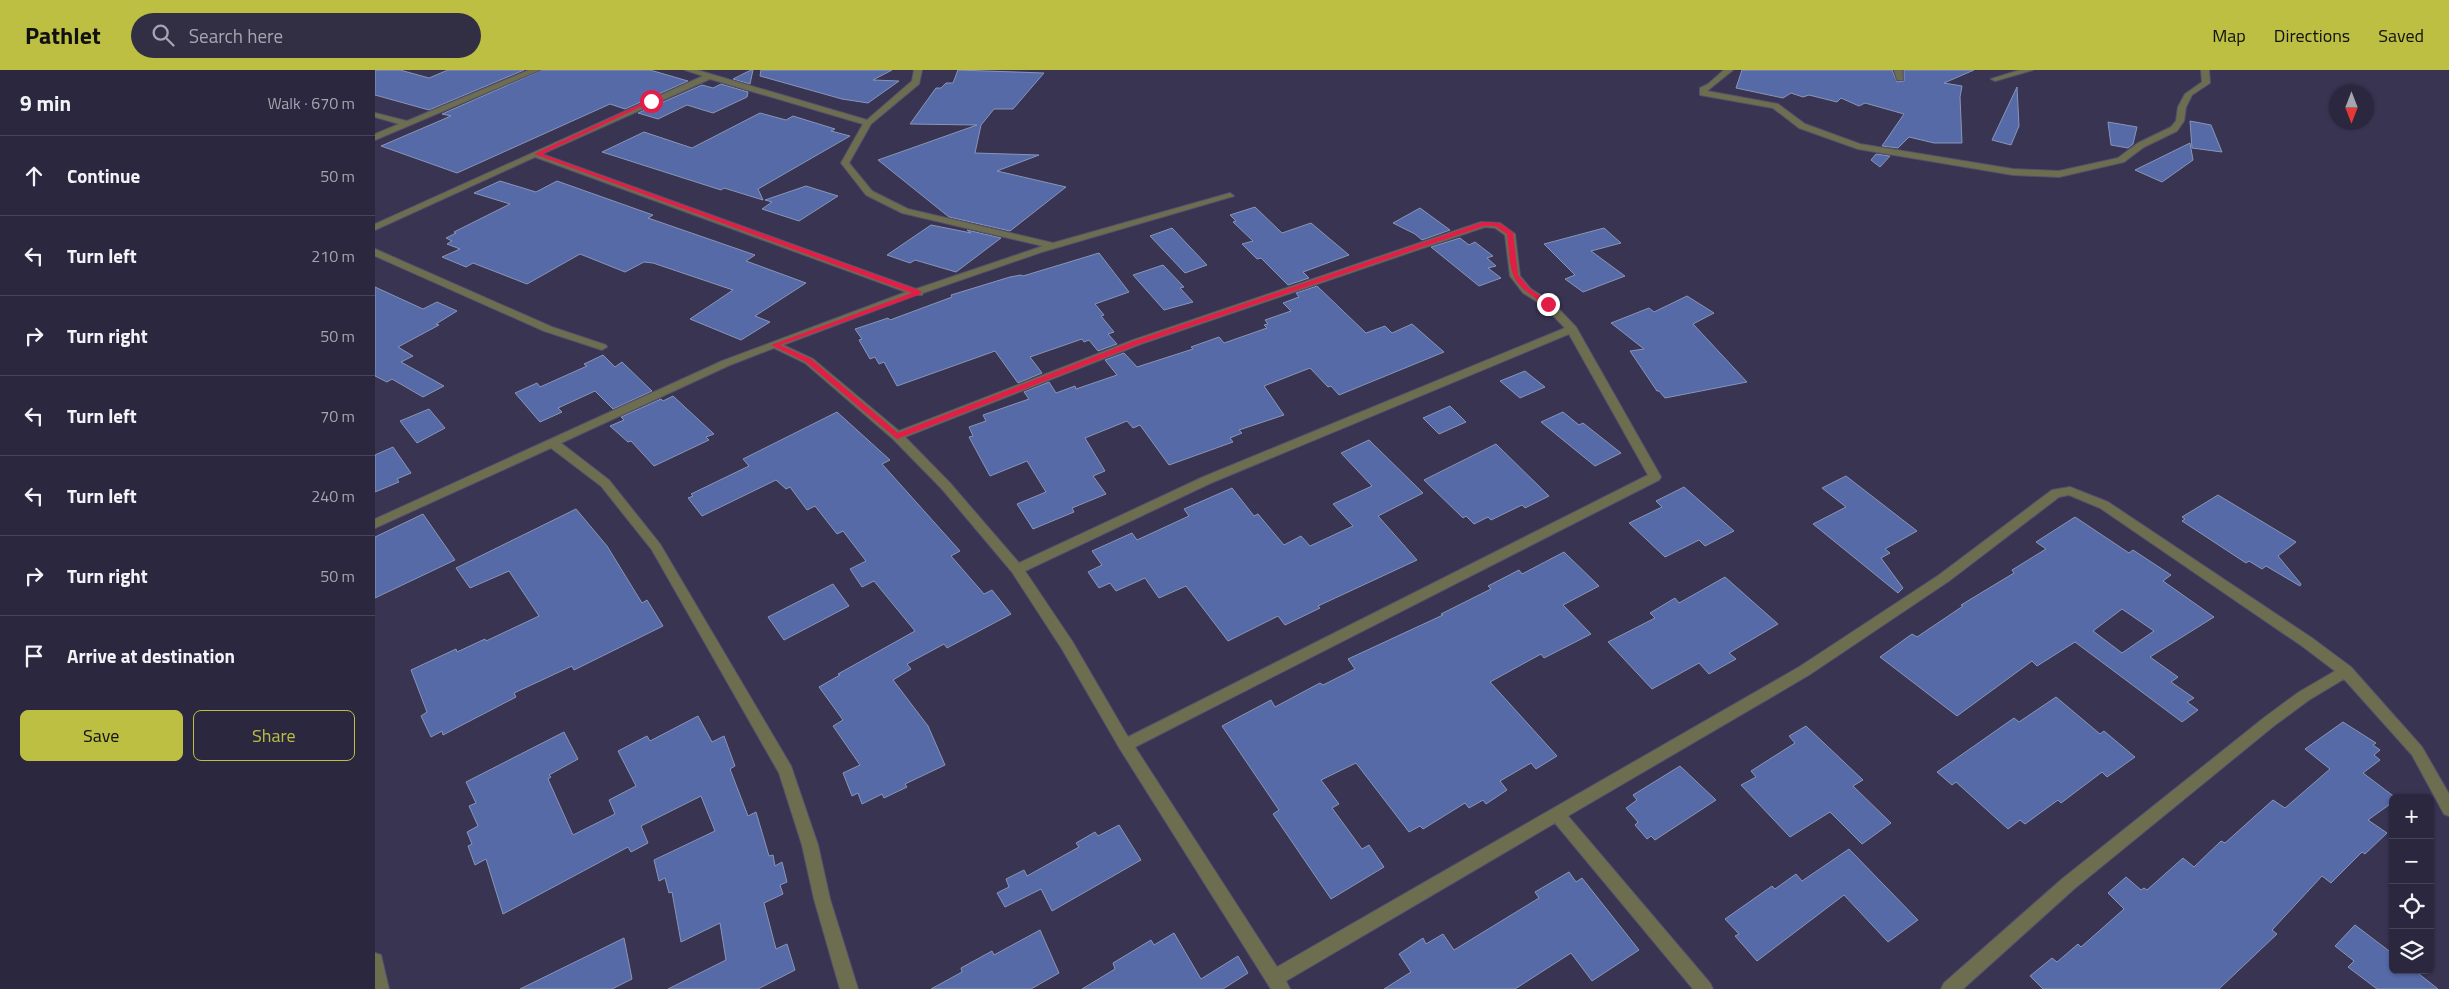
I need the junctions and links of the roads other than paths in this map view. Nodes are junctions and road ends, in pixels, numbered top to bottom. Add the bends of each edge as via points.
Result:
1 (536, 70) edge
2 (689, 70) edge
3 (917, 70) edge
4 (1729, 70) edge
5 (2029, 70) edge
6 (2205, 70) edge
7 (708, 77) junction
8 (1995, 79) dead end
9 (375, 115) edge
10 (867, 123) junction
11 (405, 124) junction
12 (375, 137) edge
13 (537, 154) junction
14 (1230, 196) dead end
15 (375, 227) edge
16 (1051, 245) junction
17 (375, 252) edge
18 (918, 293) junction
19 (1572, 328) junction
20 (775, 345) junction
21 (602, 347) dead end
22 (897, 436) junction
23 (555, 444) junction
24 (375, 524) edge
25 (1017, 569) junction
26 (2346, 670) junction
27 (1125, 745) junction
28 (2449, 809) edge
29 (1557, 814) junction
30 (375, 961) edge
31 (1278, 984) edge
32 (380, 989) edge
33 (849, 989) edge
34 (1704, 989) edge
35 (1950, 989) edge

1 - 11 street
2 - 7 street
3 - 10 street via 916,82
4 - 6 street via 1703,93 1781,108 1802,126 1858,146 2013,172 2059,174 2121,160 2141,145 2175,129 2189,94 2205,83
5 - 8 street
7 - 10 street
7 - 13 street
9 - 11 street
10 - 16 street via 845,163 869,194 905,211
11 - 12 street
13 - 15 street
13 - 18 street
14 - 16 street
16 - 18 street
17 - 21 street via 548,329
18 - 20 street
19 - 22 street via 1548,304 1520,284 1513,267 1510,234 1497,225 1483,224 1137,342
19 - 25 street via 1207,480
19 - 27 street via 1655,476
20 - 22 street via 809,361
20 - 23 street via 726,363
22 - 25 street via 946,486
23 - 24 street
23 - 33 street via 605,483 656,547 786,771 810,845 822,899
25 - 27 street via 1067,645
26 - 28 street via 2417,751
26 - 29 street via 2104,505 2070,491 2056,493 1944,578 1804,670
26 - 35 street via 2304,696 2255,733 2068,884
27 - 31 street
29 - 31 street
29 - 34 street
30 - 32 street

